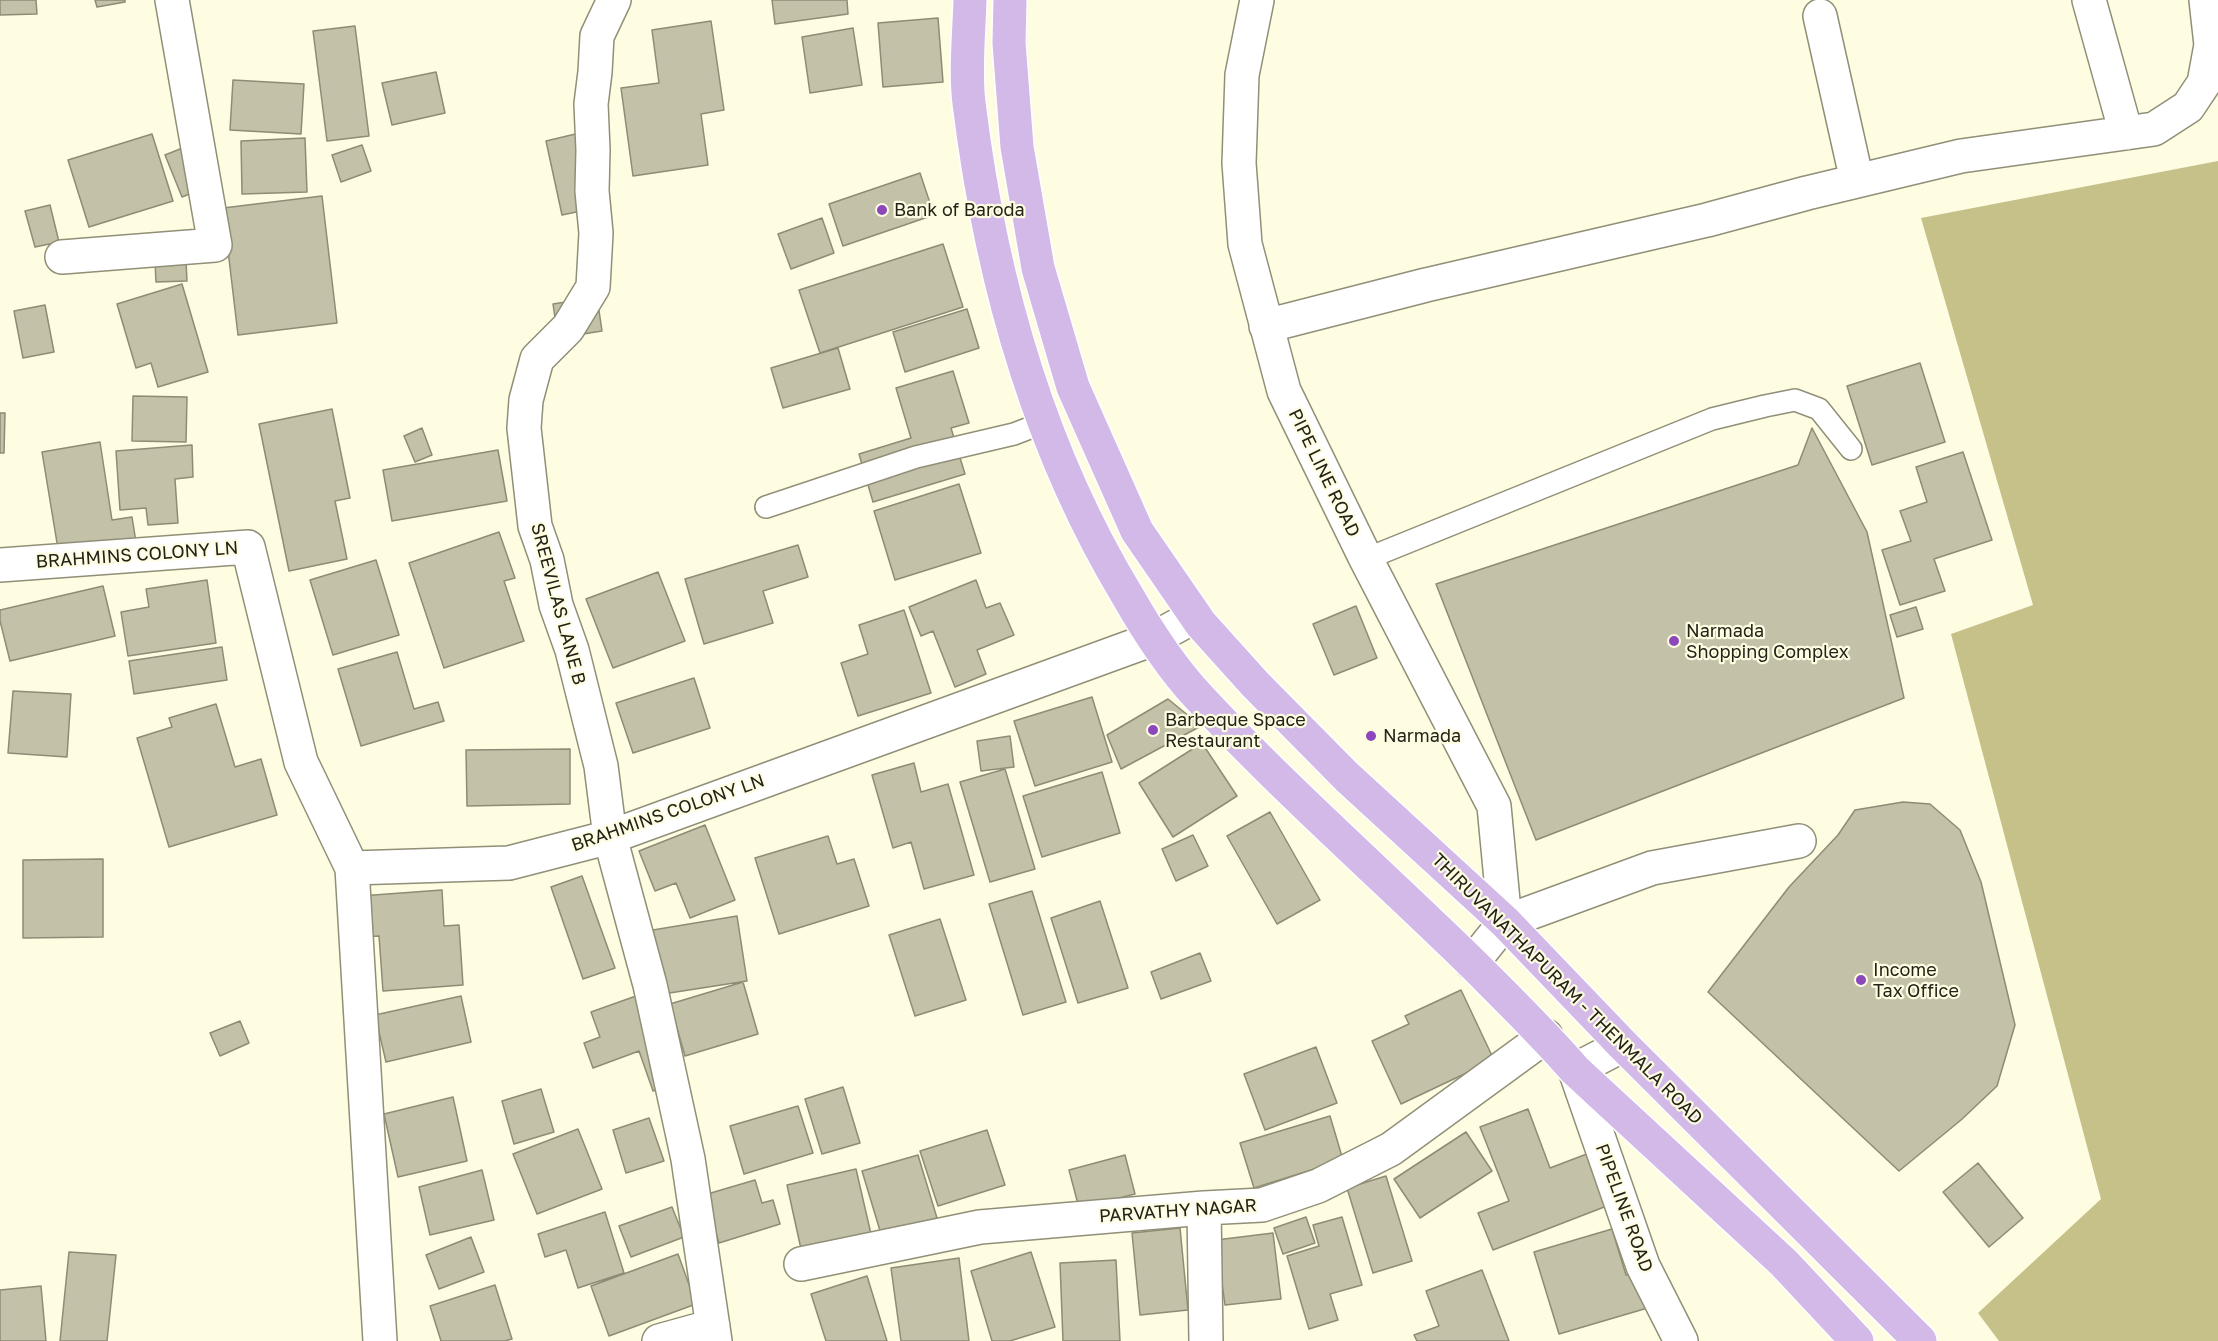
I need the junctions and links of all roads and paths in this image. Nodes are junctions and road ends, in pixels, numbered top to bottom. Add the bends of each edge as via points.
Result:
1 (172, 0) edge
2 (614, 0) edge
3 (970, 0) edge
4 (1010, 0) edge
5 (1257, 0) edge
6 (2089, 0) edge
7 (2206, 0) edge
8 (1820, 16) dead end
9 (2126, 133) junction
10 (1857, 181) junction
11 (62, 257) dead end
12 (1266, 326) junction
13 (1045, 422) junction
14 (1851, 448) dead end
15 (766, 507) dead end
16 (1366, 559) junction
17 (0, 565) edge
18 (1195, 616) junction
19 (1153, 639) junction
20 (610, 837) junction
21 (1799, 841) dead end
22 (352, 868) junction
23 (1505, 922) junction
24 (1472, 963) junction
25 (1546, 1036) junction
26 (1623, 1045) junction
27 (1575, 1070) junction
28 (1204, 1208) junction
29 (801, 1264) dead end
30 (714, 1333) edge
31 (380, 1341) edge
32 (658, 1341) edge
33 (1206, 1341) edge
34 (1681, 1341) edge
35 (1857, 1341) edge
36 (1920, 1341) edge

1 - 11 street via 214,245
2 - 20 street, SREEVILAS LANE B via 597,36 591,104 596,233 593,287 568,328 537,359 526,400 524,428 535,526 601,766
3 - 13 main road via 968,99 991,241 1024,365
4 - 18 main road, THIRUVANATHAPURAM - THENMALA ROAD via 1019,158 1038,268 1073,387 1137,531
5 - 12 street, PIPE LINE ROAD via 1242,75 1239,163 1245,244
6 - 9 street
7 - 9 street via 2211,45 2204,83 2188,107 2154,129
8 - 10 street
9 - 10 street via 1961,156
10 - 12 street
12 - 16 street, PIPE LINE ROAD via 1284,391
13 - 15 lane via 1014,434 916,457
13 - 19 main road via 1070,489 1108,564
14 - 16 lane via 1819,409 1795,400 1765,406 1712,419
16 - 23 street, PIPE LINE ROAD via 1494,806
17 - 22 street, BRAHMINS COLONY LN via 248,547 301,762
18 - 19 street, BRAHMINS COLONY LN
18 - 23 main road, THIRUVANATHAPURAM - THENMALA ROAD via 1255,684 1347,777
19 - 20 street, BRAHMINS COLONY LN
19 - 24 main road via 1194,693
20 - 22 street, BRAHMINS COLONY LN via 509,862
20 - 30 street, SREEVILAS LANE B via 650,986 688,1159
21 - 23 street via 1652,868
22 - 31 street
23 - 24 street
23 - 26 main road, THIRUVANATHAPURAM - THENMALA ROAD
24 - 25 main road
25 - 27 main road
25 - 28 street, PARVATHY NAGAR via 1391,1149 1328,1181 1262,1205
26 - 27 street
26 - 36 main road, THIRUVANATHAPURAM - THENMALA ROAD
27 - 34 street, PIPELINE ROAD via 1643,1266
27 - 35 main road via 1784,1263
28 - 29 street, PARVATHY NAGAR via 980,1227
28 - 33 street
30 - 32 street

